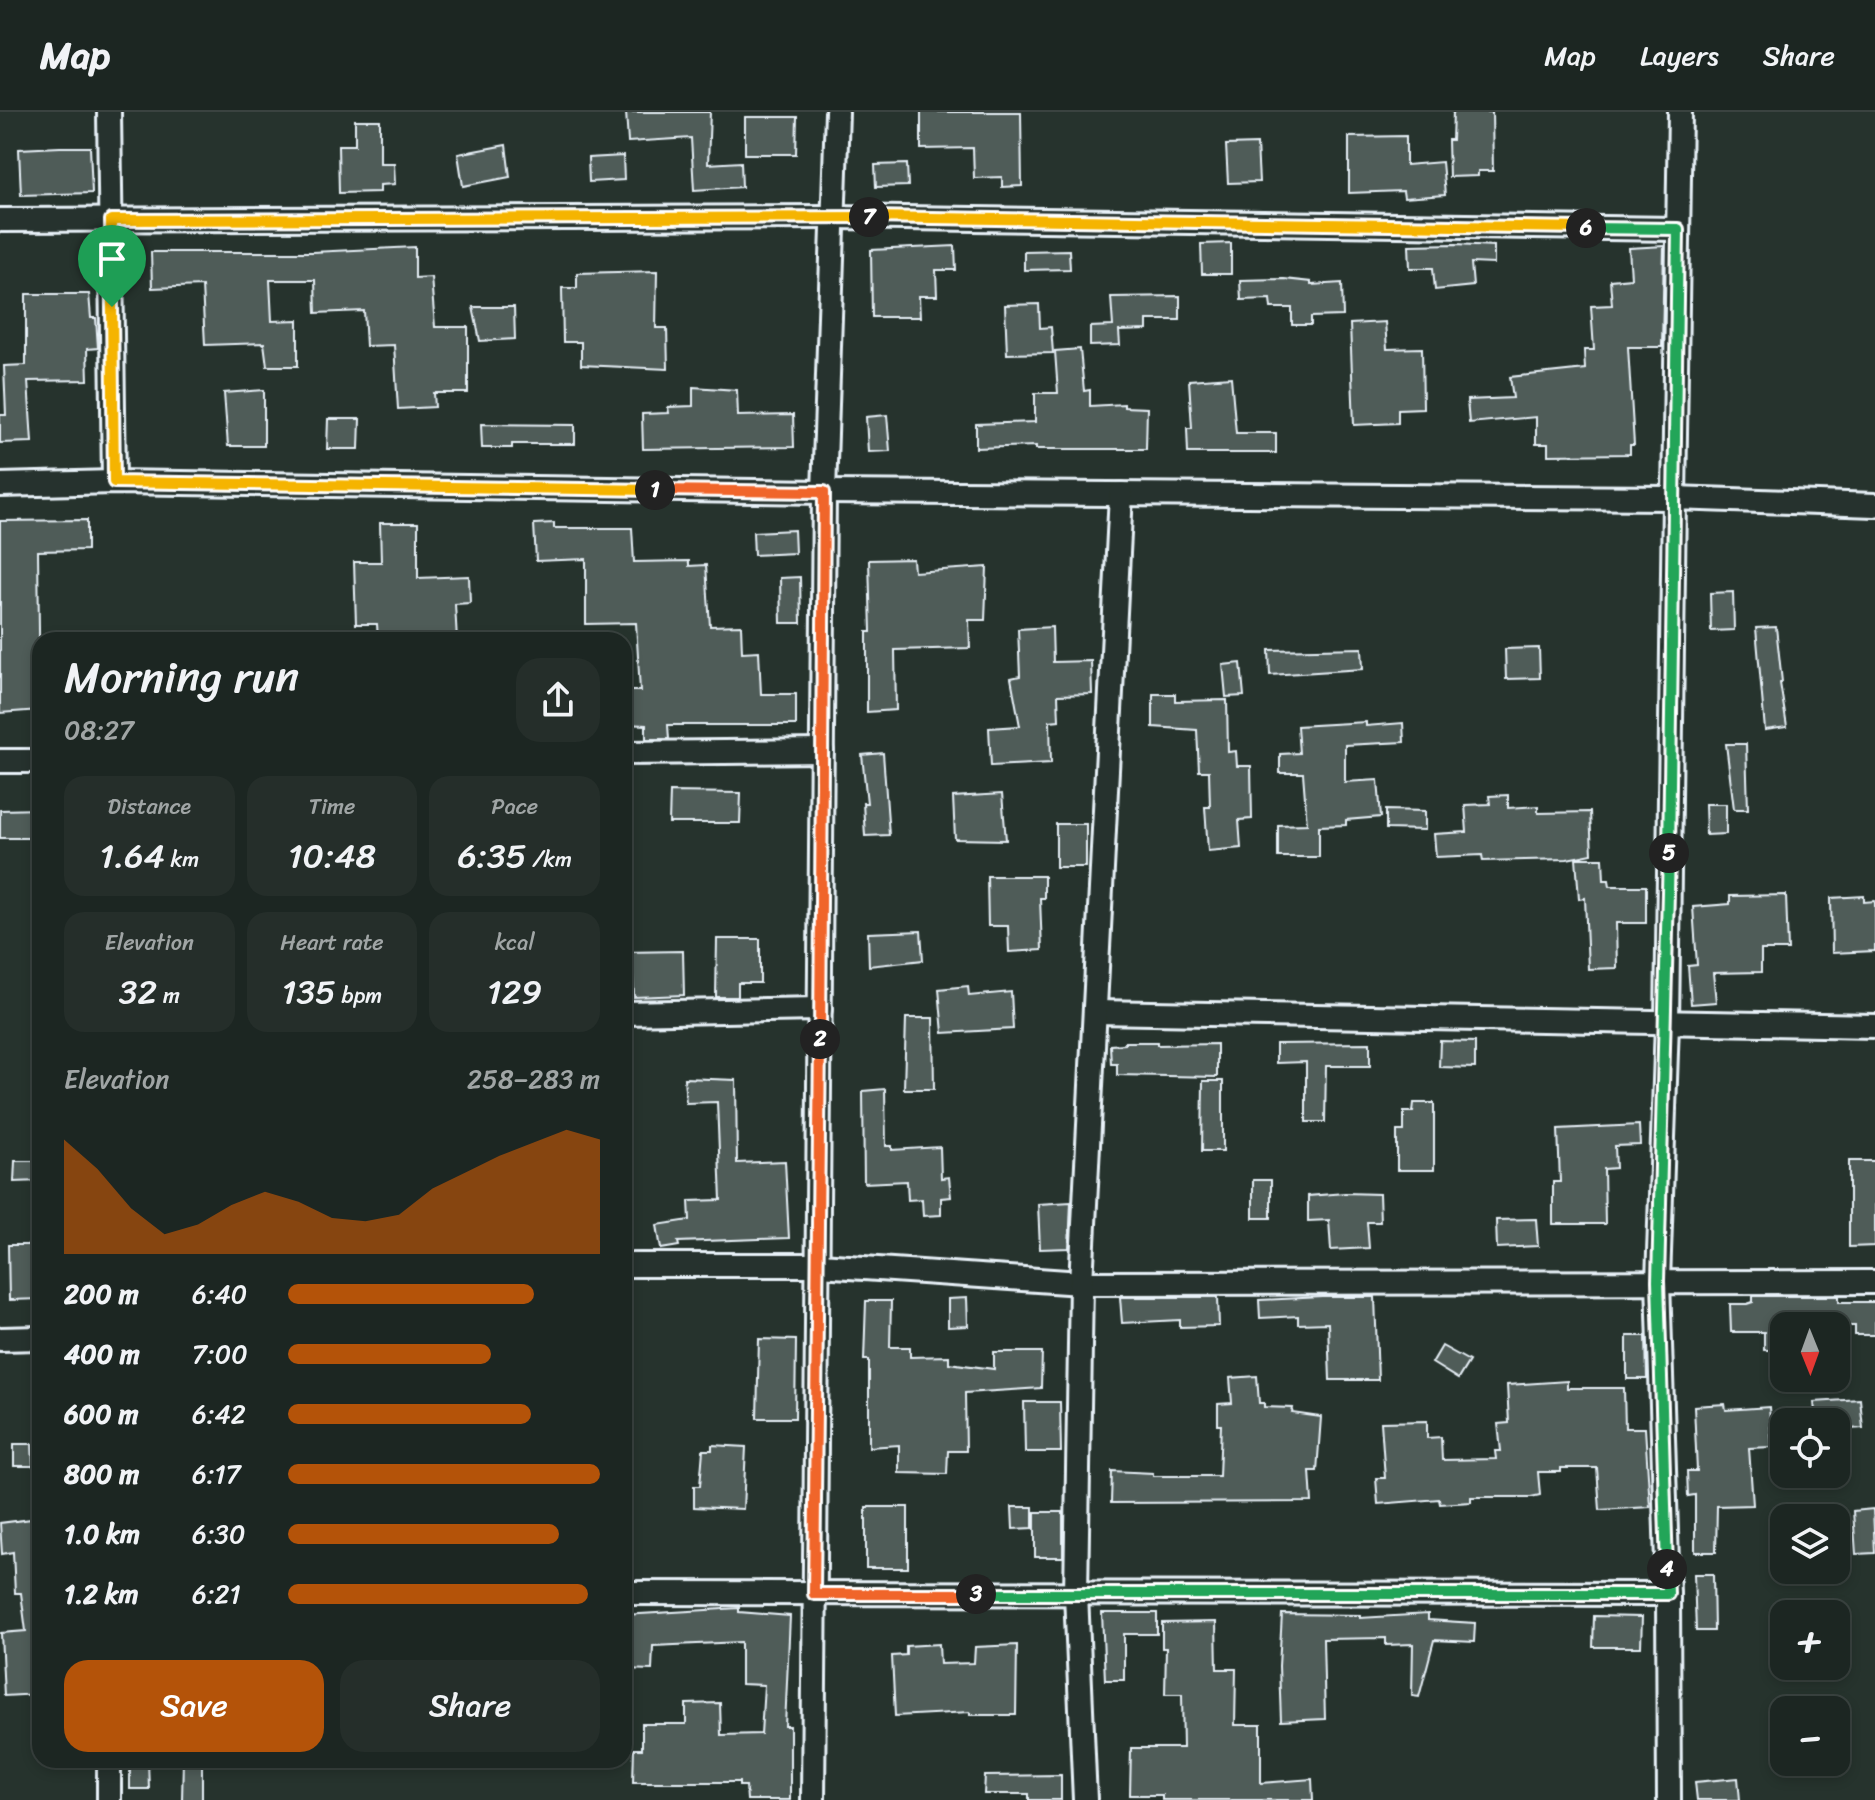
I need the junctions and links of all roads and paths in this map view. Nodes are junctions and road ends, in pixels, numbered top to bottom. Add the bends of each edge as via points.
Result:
1 (109, 112) edge
2 (837, 112) edge
3 (1680, 112) edge
4 (834, 217) junction
5 (0, 220) edge
6 (111, 220) junction
7 (1678, 229) junction
8 (114, 482) junction
9 (0, 485) edge
10 (824, 492) junction
11 (1121, 494) junction
12 (1674, 498) junction
13 (1875, 505) edge
14 (822, 751) junction
15 (632, 753) edge
16 (0, 761) edge
17 (32, 761) edge
18 (820, 1009) junction
19 (1095, 1012) junction
20 (632, 1013) edge
21 (1667, 1023) junction
22 (1875, 1026) edge
23 (632, 1265) edge
24 (820, 1265) junction
25 (1658, 1281) junction
26 (1875, 1282) edge
27 (1081, 1283) junction
28 (32, 1338) edge
29 (0, 1339) edge
30 (632, 1593) edge
31 (814, 1594) junction
32 (1076, 1594) junction
33 (1668, 1594) junction
34 (109, 1768) edge
35 (109, 1800) edge
36 (813, 1800) edge
37 (1085, 1800) edge
38 (1669, 1800) edge

1 - 6 street
2 - 4 street
3 - 7 street
4 - 6 street
4 - 7 street
4 - 10 street
5 - 6 street
6 - 8 street
7 - 12 street
8 - 9 street
8 - 10 street
10 - 11 street
10 - 14 street
11 - 12 street
11 - 19 street
12 - 13 street
12 - 21 street
14 - 15 street
14 - 18 street
16 - 17 street
18 - 20 street
18 - 24 street
19 - 21 street
19 - 27 street
21 - 22 street
21 - 25 street
23 - 24 street
24 - 27 street
24 - 31 street
25 - 26 street
25 - 27 street
25 - 33 street
27 - 32 street
28 - 29 street
30 - 31 street
31 - 32 street
31 - 36 street
32 - 33 street
32 - 37 street
33 - 38 street
34 - 35 street

